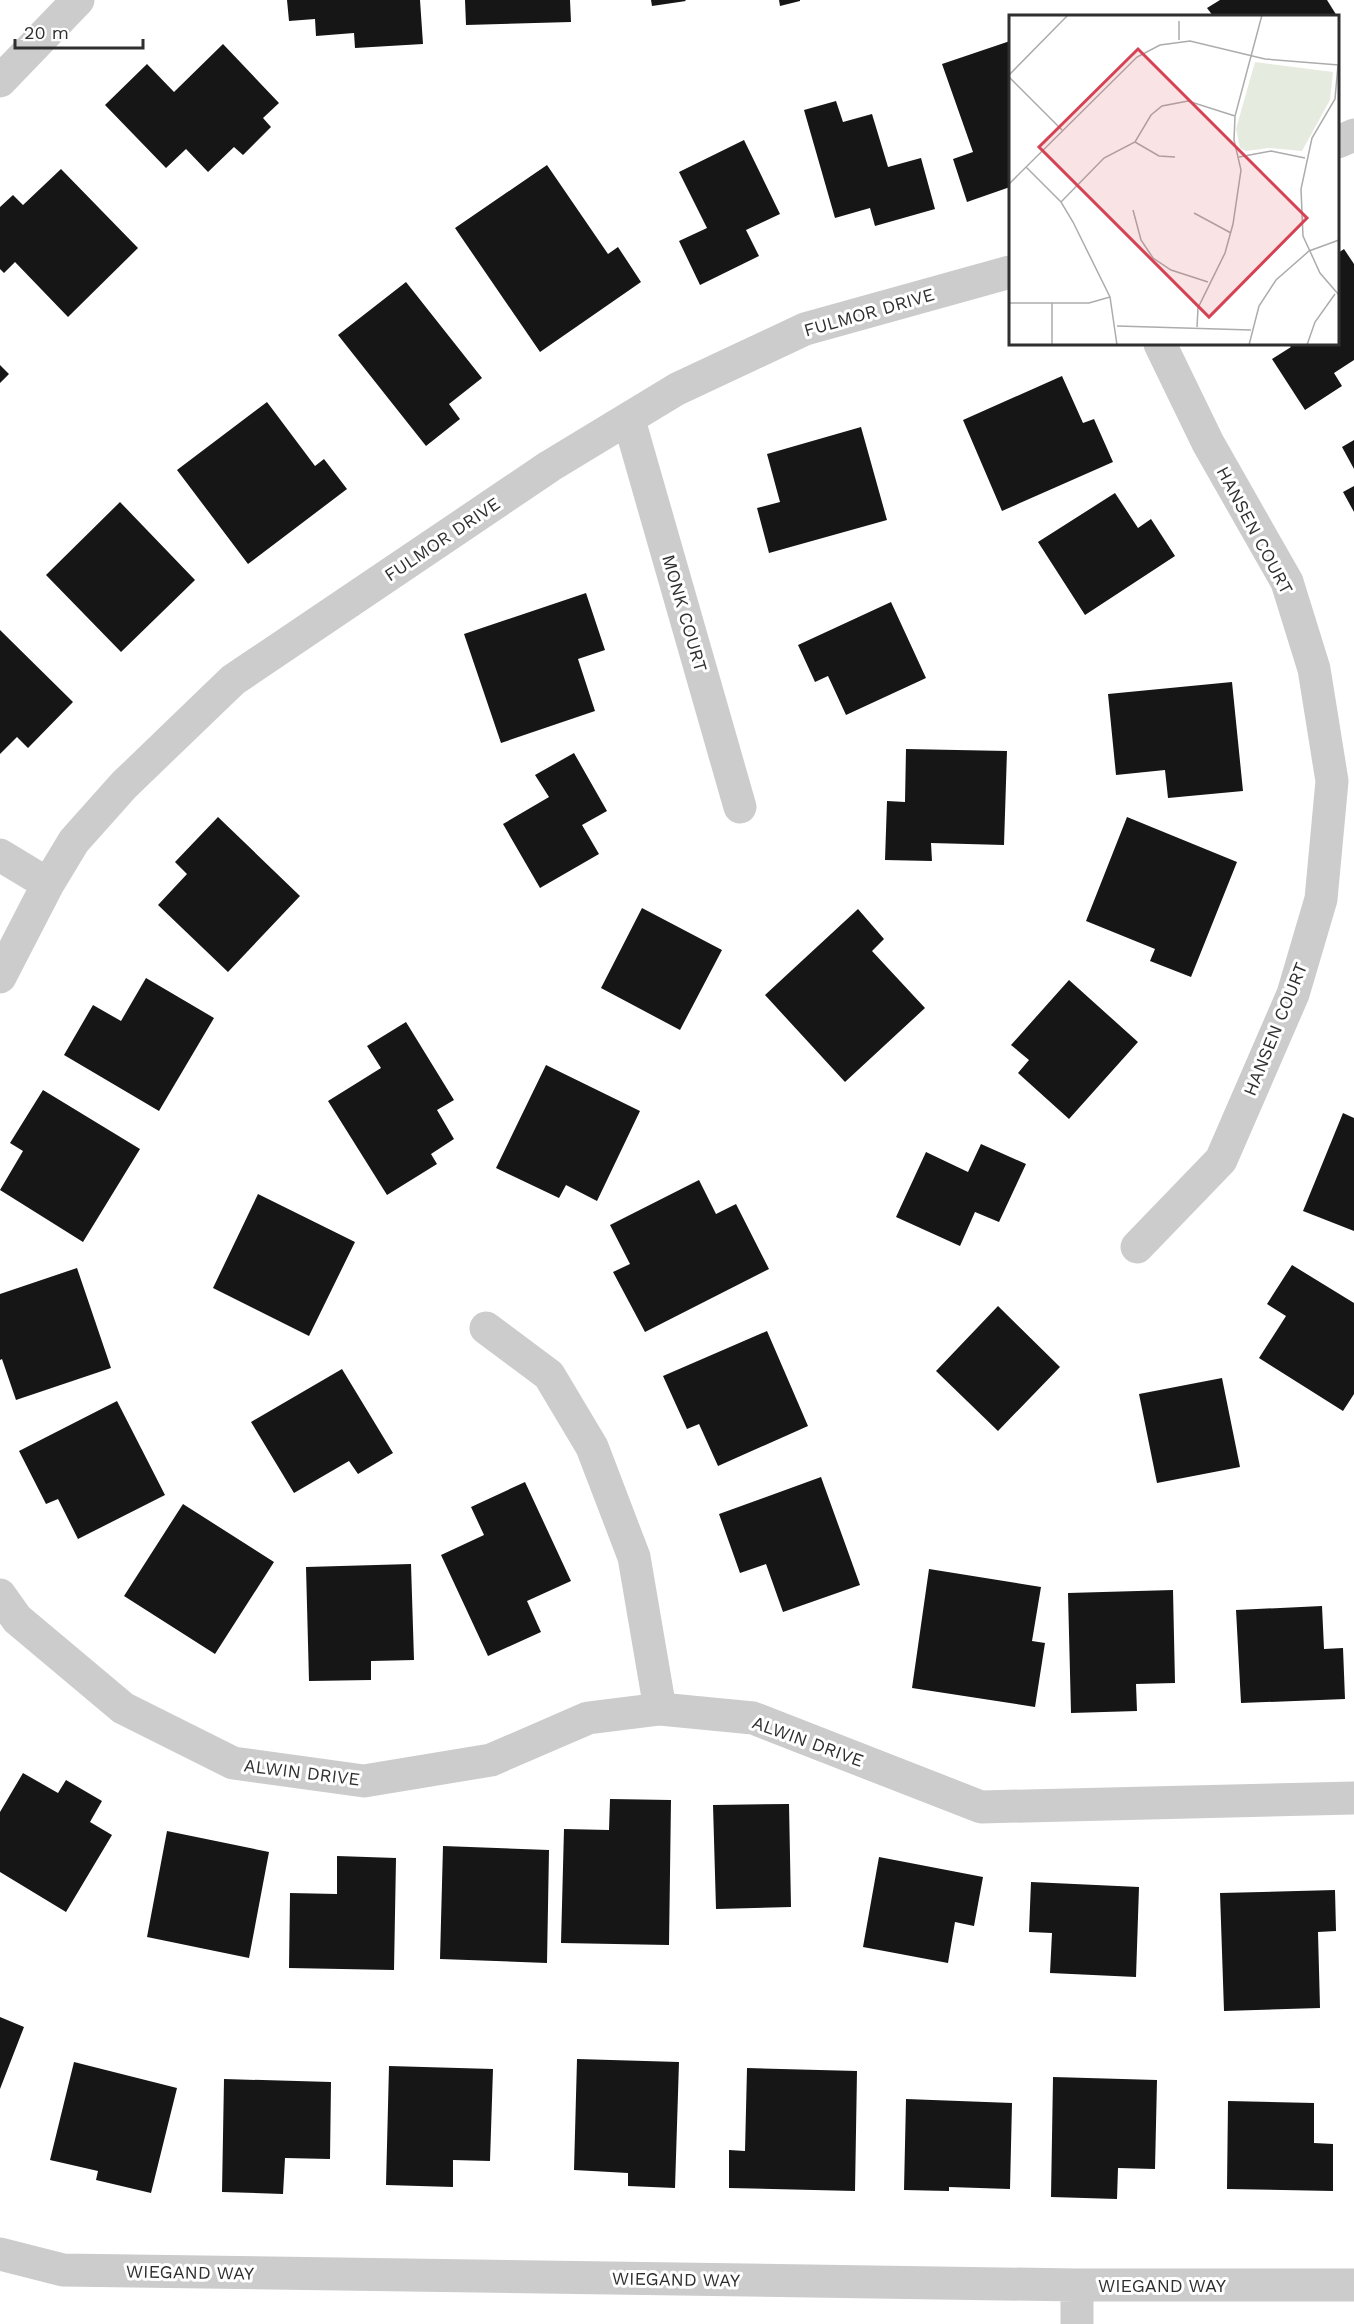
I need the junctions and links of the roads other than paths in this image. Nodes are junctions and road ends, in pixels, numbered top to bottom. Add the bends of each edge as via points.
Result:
1 (78, 0) edge
2 (0, 81) edge
3 (1354, 135) edge
4 (1339, 142) edge
5 (1009, 273) edge
6 (1160, 345) edge
7 (629, 420) junction
8 (740, 807) dead end
9 (0, 855) edge
10 (48, 884) junction
11 (0, 977) edge
12 (1137, 1247) dead end
13 (486, 1328) dead end
14 (0, 1595) edge
15 (660, 1709) junction
16 (1354, 1798) edge
17 (0, 2254) edge
18 (1077, 2285) junction
19 (1354, 2285) edge
20 (1077, 2324) edge

1 - 2 street
3 - 4 street
5 - 7 street, FULMOR DRIVE via 805,329 677,389
6 - 12 street, HANSEN COURT via 1208,443 1287,582 1314,669 1332,781 1321,899 1293,994 1221,1160
7 - 8 street, MONK COURT
7 - 10 street, FULMOR DRIVE via 550,466 233,680 124,784 74,841
9 - 10 street
10 - 11 street, FULMOR DRIVE
13 - 15 street via 549,1375 592,1447 634,1557
14 - 15 street, ALWIN DRIVE via 16,1619 123,1708 233,1763 364,1781 490,1760 588,1718
15 - 16 street, ALWIN DRIVE via 753,1718 981,1807
17 - 18 street, WIEGAND WAY via 63,2270
18 - 19 street, WIEGAND WAY
18 - 20 street

